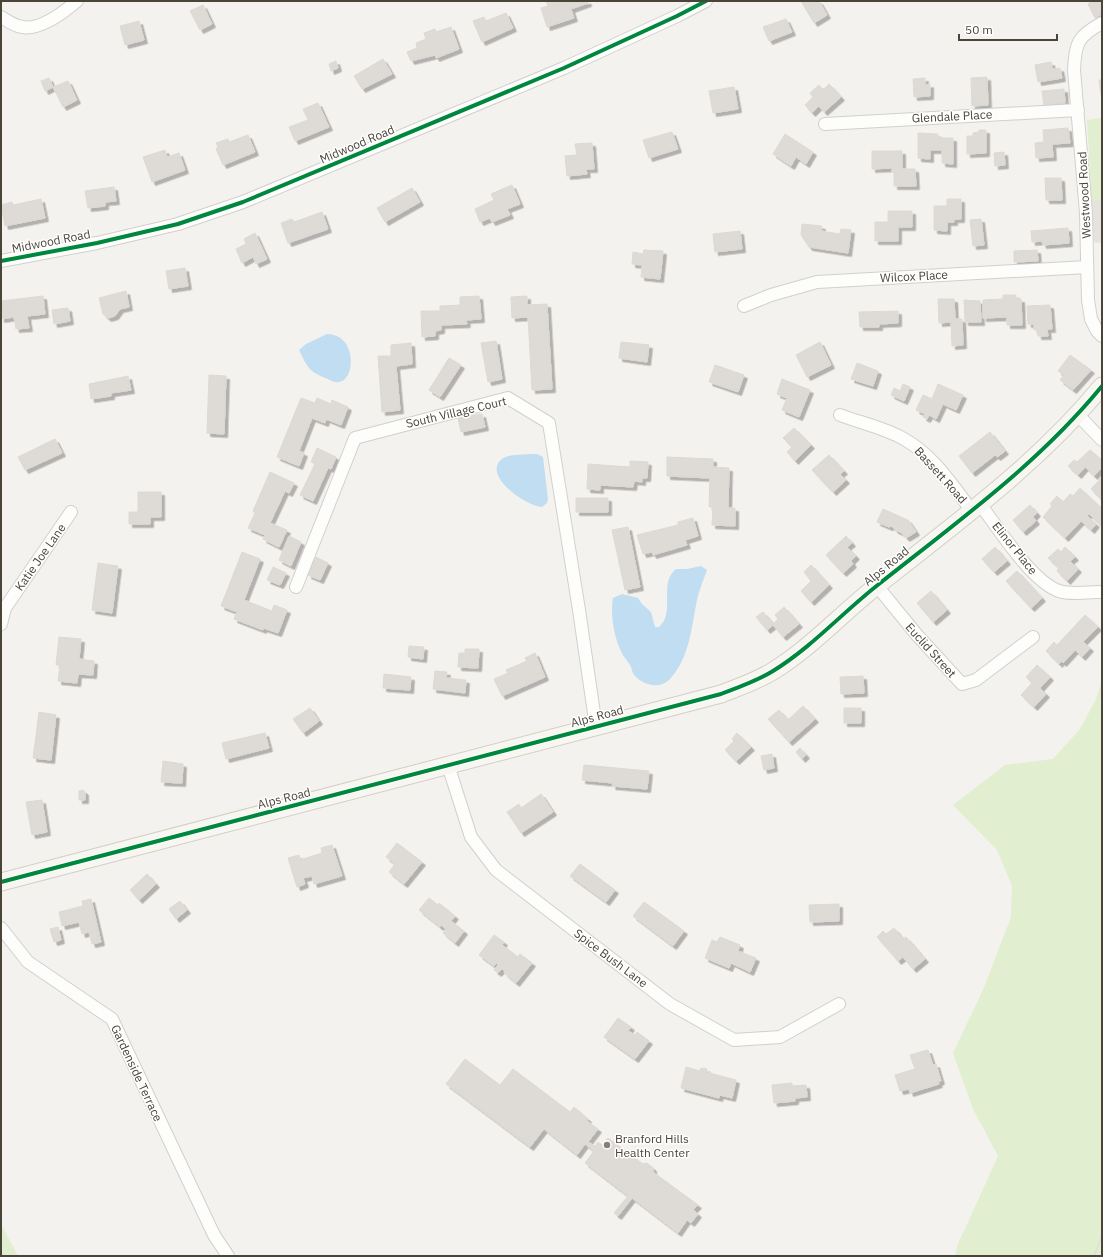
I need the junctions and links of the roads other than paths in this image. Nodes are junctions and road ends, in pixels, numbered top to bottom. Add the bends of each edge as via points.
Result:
1 (77, 1) edge
2 (706, 1) edge
3 (1, 17) edge
4 (1102, 23) edge
5 (1078, 110) junction
6 (825, 124) dead end
7 (1, 261) edge
8 (1087, 267) junction
9 (744, 306) dead end
10 (1102, 336) edge
11 (1102, 386) edge
12 (840, 416) dead end
13 (1078, 416) junction
14 (1102, 440) edge
15 (976, 508) junction
16 (71, 512) dead end
17 (877, 586) junction
18 (296, 587) dead end
19 (1099, 592) dead end
20 (1, 624) edge
21 (1033, 637) dead end
22 (596, 727) junction
23 (448, 765) junction
24 (1, 882) edge
25 (1, 928) edge
26 (839, 1004) dead end
27 (228, 1256) edge

1 - 3 street via 53,18 35,26 19,27
2 - 7 street, Midwood Road via 571,65 243,202 178,224 97,243
4 - 5 street, Westwood Road via 1083,36 1075,50
5 - 6 street, Glendale Place
5 - 8 street, Westwood Road via 1086,214
8 - 9 street, Wilcox Place via 817,282 771,295
8 - 10 street, Westwood Road via 1091,319
11 - 13 street, Alps Road
12 - 15 street, Bassett Road via 903,438 915,446
13 - 14 street
13 - 15 street, Alps Road via 1033,460
15 - 17 street, Alps Road
15 - 19 street, Elinor Place via 1032,571 1049,586 1070,593
16 - 20 street, Katie Joe Lane via 5,608
17 - 21 street, Euclid Street via 962,684 976,680
17 - 22 street, Alps Road via 790,659 754,681 721,694
18 - 22 street, South Village Court via 355,438 508,398 549,423
22 - 23 street, Alps Road
23 - 24 street, Alps Road
23 - 26 street, Spice Bush Lane via 471,837 496,870 670,1004 734,1040 780,1037
25 - 27 street, Gardenside Terrace via 28,962 112,1019 214,1235

